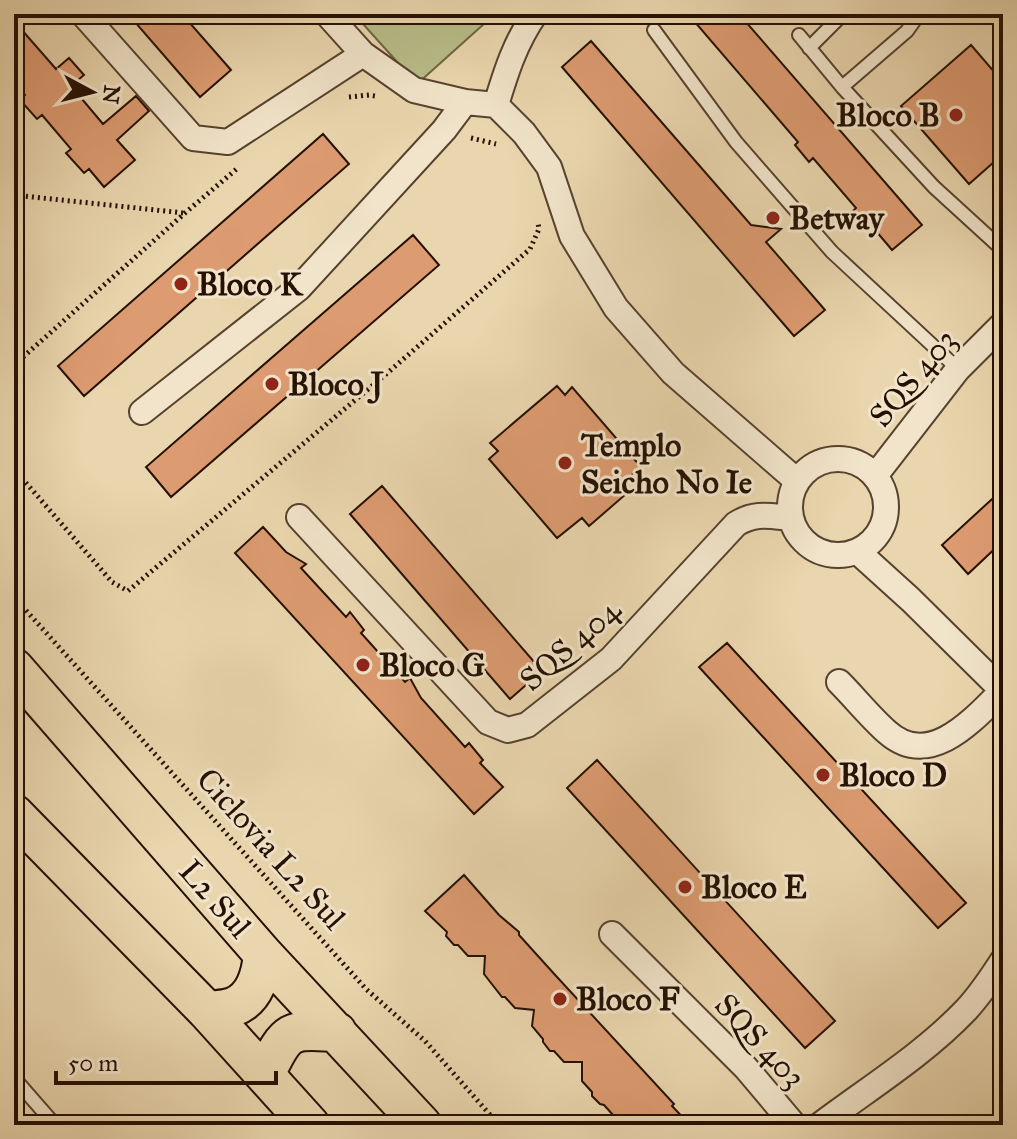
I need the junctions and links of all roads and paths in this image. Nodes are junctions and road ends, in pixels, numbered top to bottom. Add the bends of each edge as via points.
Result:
1 (83, 14) edge
2 (327, 14) edge
3 (535, 14) edge
4 (843, 14) edge
5 (919, 14) edge
6 (654, 30) dead end
7 (799, 35) dead end
8 (809, 48) junction
9 (363, 54) junction
10 (842, 87) junction
11 (465, 102) junction
12 (496, 105) junction
13 (14, 195) edge
14 (185, 213) dead end
15 (1003, 250) edge
16 (1003, 324) edge
17 (958, 369) junction
18 (142, 412) dead end
19 (14, 469) edge
20 (875, 476) junction
21 (797, 481) junction
22 (299, 517) dead end
23 (791, 518) junction
24 (858, 552) junction
25 (128, 591) dead end
26 (14, 597) edge
27 (14, 668) edge
28 (839, 682) dead end
29 (1003, 690) edge
30 (14, 814) edge
31 (612, 934) dead end
32 (263, 954) junction
33 (1003, 960) edge
34 (207, 1011) junction
35 (337, 1032) junction
36 (265, 1074) junction
37 (14, 1078) edge
38 (55, 1125) edge
39 (310, 1125) edge
40 (422, 1125) edge
41 (499, 1125) edge
42 (794, 1125) edge
43 (820, 1125) edge

1 - 9 street via 193,138 228,142
2 - 9 street
3 - 12 street via 521,34
4 - 8 lane
5 - 10 lane via 907,31
6 - 17 lane via 736,142 832,252
7 - 8 lane
8 - 10 lane
9 - 11 street via 414,90
10 - 15 lane via 934,187
11 - 12 street
11 - 18 street via 299,288
12 - 21 street via 549,167 572,236 616,308 673,373
13 - 14 path
16 - 17 street, SQS 403
17 - 20 street, SQS 403
19 - 25 path via 112,582
20 - 21 street via 857,462 835,458 814,465
20 - 24 street via 887,503 884,518 880,532
21 - 23 street via 790,498
22 - 23 street, SQS 404 via 488,722 508,730 527,725 611,659 736,524 755,516
23 - 24 street via 805,543 830,556
24 - 29 street
26 - 41 path, Ciclovia L2 Sul via 366,989 425,1041
27 - 32 main road, L2 Sul
28 - 29 street via 889,734 913,746 939,743 969,725
30 - 34 main road
31 - 42 street, SQS 403 via 746,1068
32 - 34 main road via 250,997 233,1007
32 - 35 main road, L2 Sul
33 - 43 street, SQS 403 via 966,1010 928,1045
34 - 36 main road
35 - 36 main road via 291,1035
35 - 40 main road, L2 Sul
36 - 39 main road
37 - 38 lane

